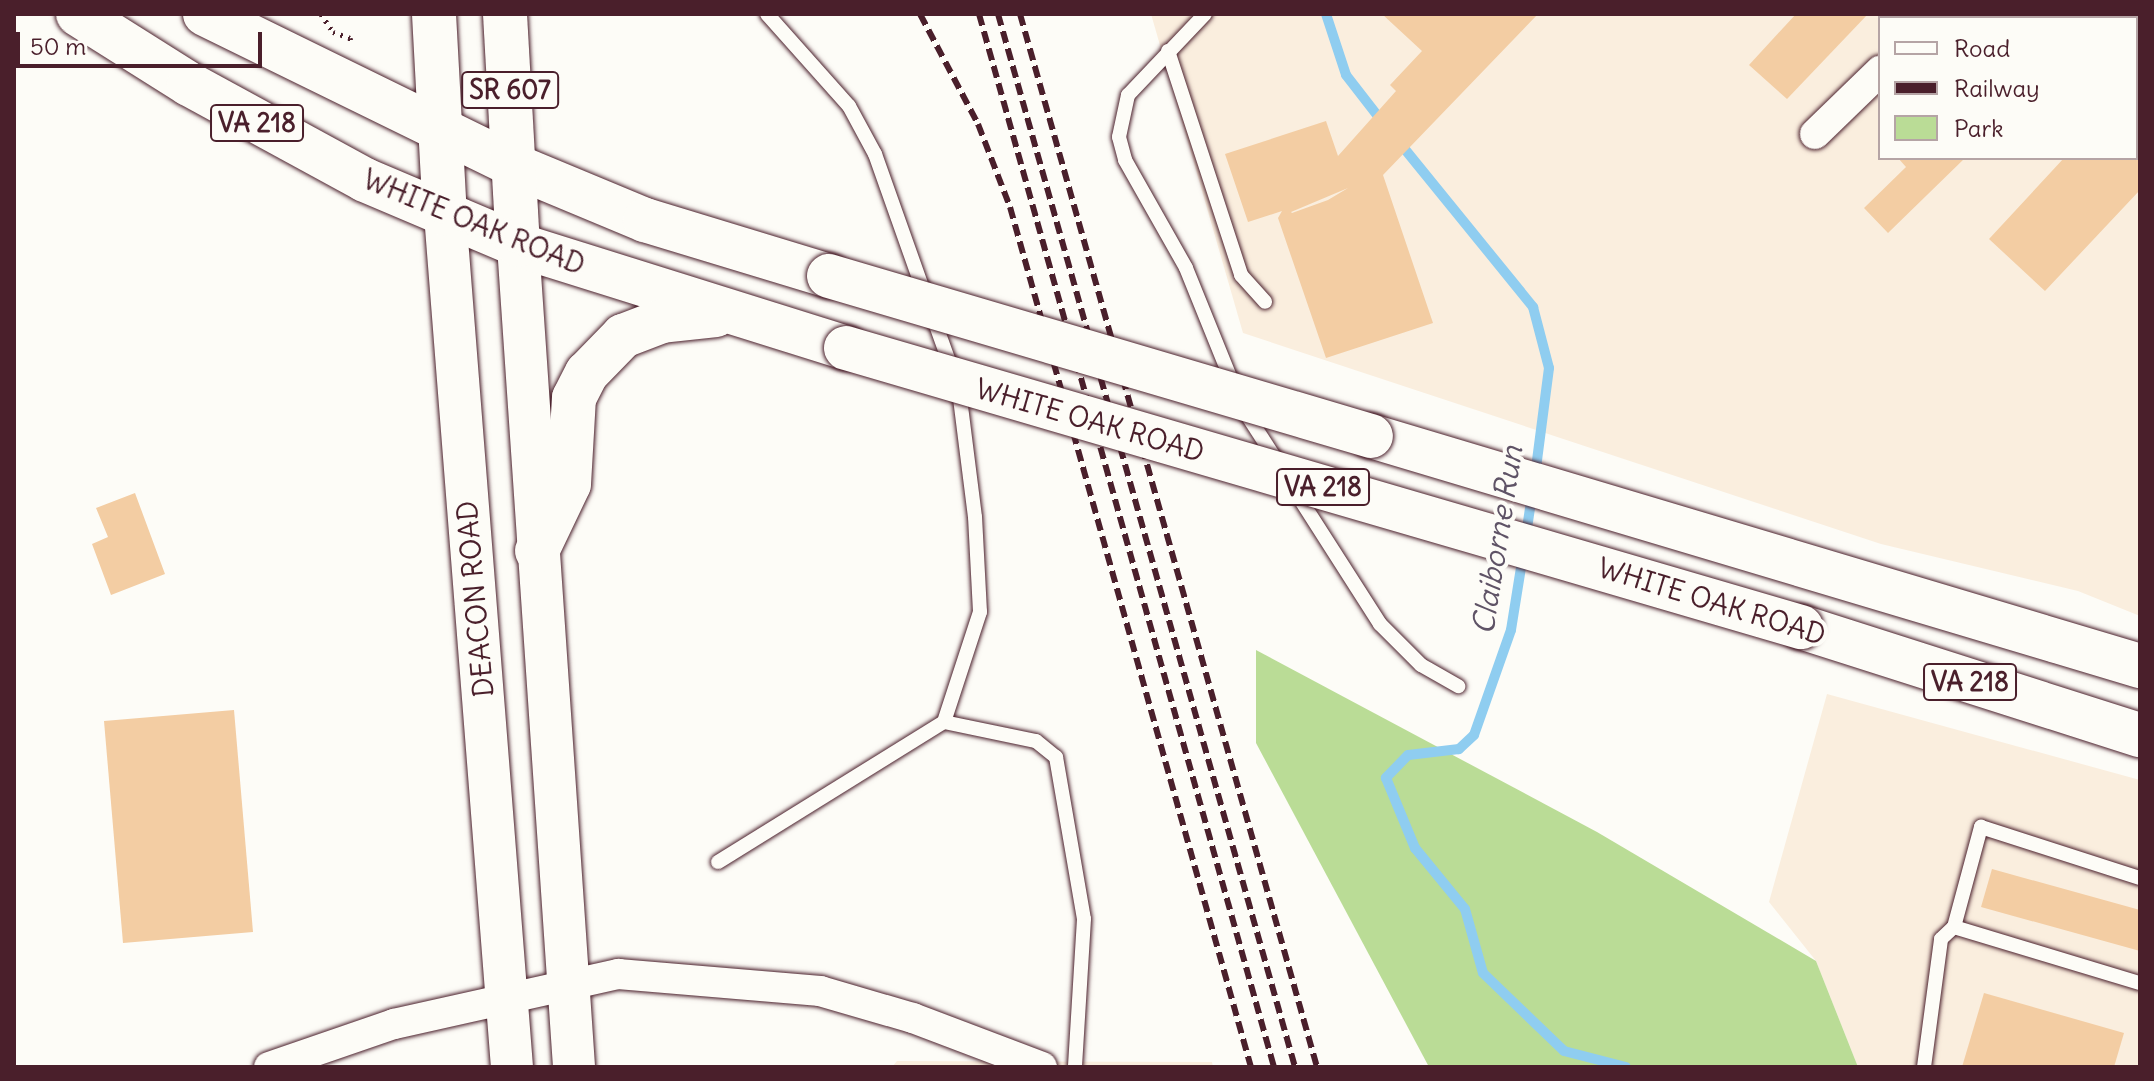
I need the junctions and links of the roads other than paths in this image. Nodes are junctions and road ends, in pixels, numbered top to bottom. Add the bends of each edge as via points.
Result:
1 (78, 14) edge
2 (205, 14) edge
3 (434, 14) edge
4 (505, 14) edge
5 (767, 14) edge
6 (1205, 14) edge
7 (1168, 51) junction
8 (1878, 73) edge
9 (443, 131) junction
10 (1815, 134) dead end
11 (515, 166) junction
12 (445, 214) junction
13 (518, 245) junction
14 (1265, 302) dead end
15 (726, 314) junction
16 (537, 551) junction
17 (2140, 666) edge
18 (1458, 686) dead end
19 (944, 722) junction
20 (2140, 735) edge
21 (718, 862) dead end
22 (2140, 878) edge
23 (1954, 927) junction
24 (2140, 983) edge
25 (567, 985) junction
26 (508, 998) junction
27 (269, 1067) edge
28 (512, 1067) edge
29 (574, 1067) edge
30 (1042, 1067) edge
31 (1075, 1067) edge
32 (1924, 1067) edge

1 - 12 main road, WHITE OAK ROAD / VA 218 via 296,144
2 - 9 main road, VA 218
3 - 9 main road, SR 607
4 - 11 main road, SR 607
5 - 19 lane via 831,80 875,154 965,405 980,612
6 - 7 lane
7 - 14 lane via 1241,275
7 - 18 lane via 1128,95 1120,118 1125,160 1186,268 1241,404 1380,624 1421,665
8 - 10 street
9 - 11 main road, VA 218
9 - 12 main road, DEACON ROAD / SR 607
11 - 13 main road, SR 607
11 - 17 main road, VA 218, bridge via 645,220
12 - 13 main road, WHITE OAK ROAD / VA 218
12 - 26 main road, DEACON ROAD / SR 607
13 - 15 main road, WHITE OAK ROAD / VA 218
13 - 16 main road, SR 607
15 - 16 main road via 662,321 623,336 587,373 574,398 569,484
15 - 20 main road, WHITE OAK ROAD / VA 218, bridge via 1801,627
16 - 25 main road, SR 607
19 - 21 lane
19 - 31 lane via 1036,741 1056,757 1084,919
22 - 23 lane via 1981,827
23 - 24 lane
23 - 32 lane via 1941,939
25 - 26 street
25 - 29 main road, SR 607
25 - 30 street via 618,974 820,991 913,1018
26 - 27 street via 394,1024
26 - 28 main road, DEACON ROAD / SR 607

